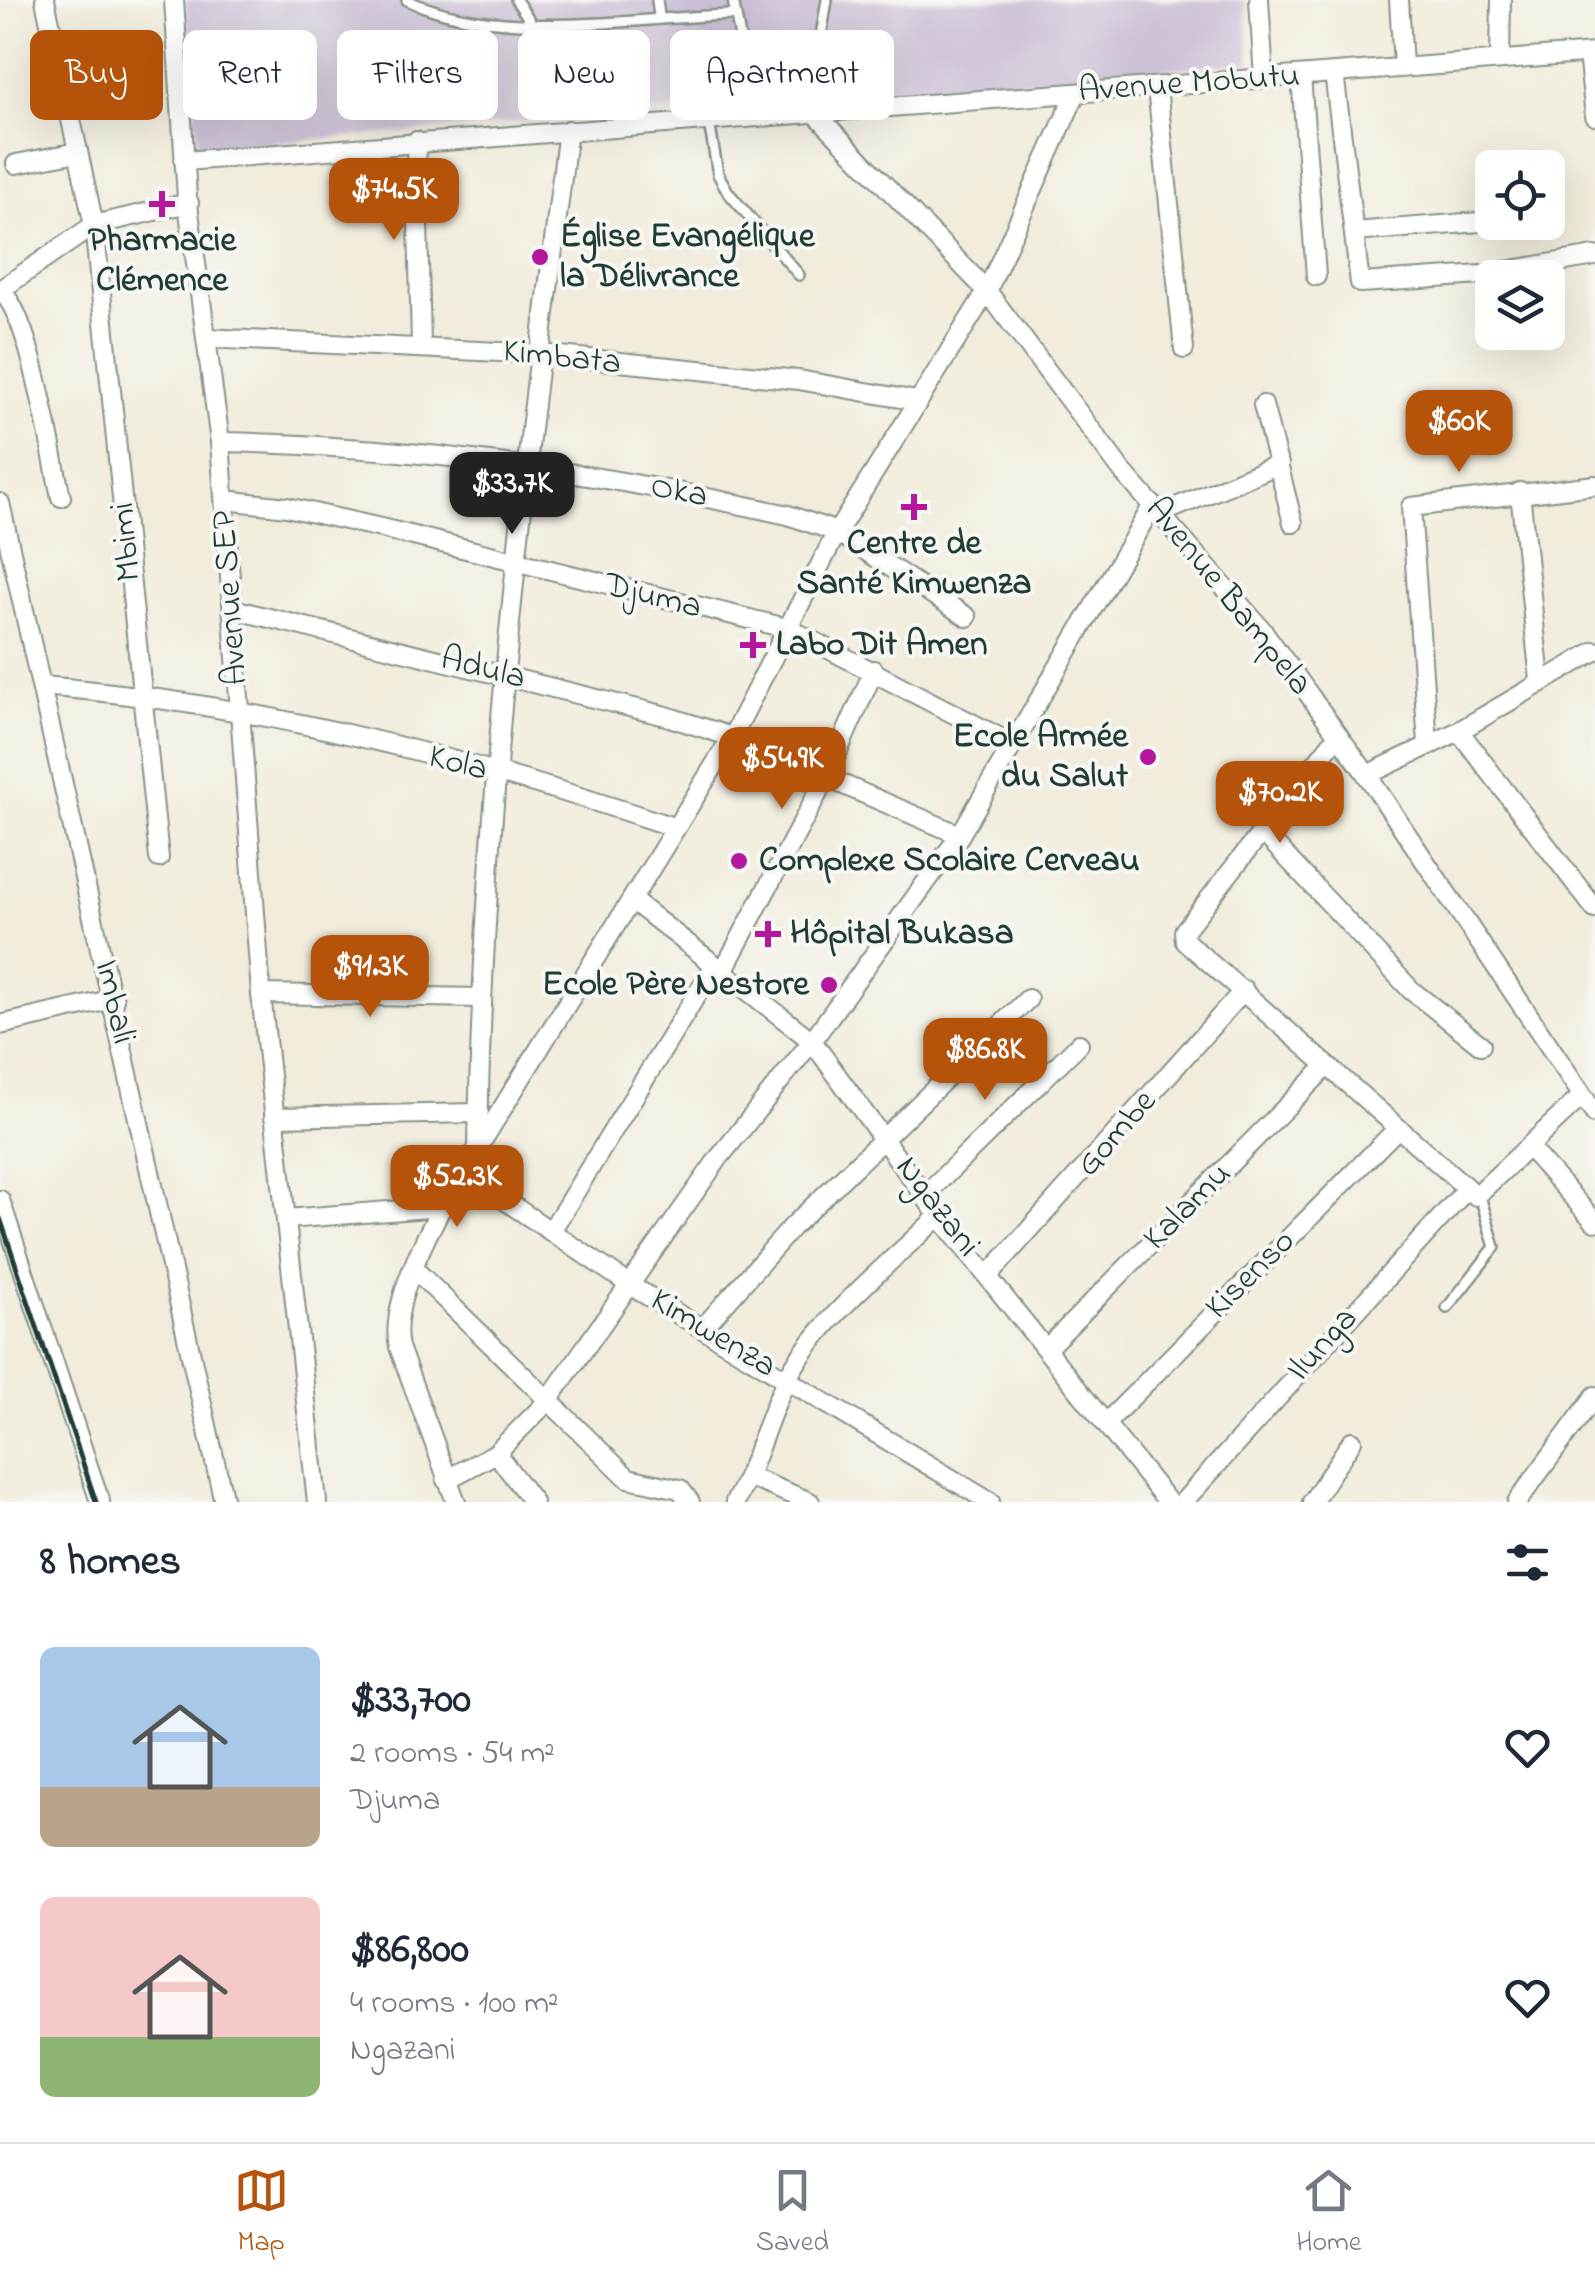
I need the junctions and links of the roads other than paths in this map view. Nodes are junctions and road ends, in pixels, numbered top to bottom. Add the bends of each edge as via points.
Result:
1 (46, 0) edge
2 (174, 0) edge
3 (407, 0) edge
4 (516, 0) edge
5 (656, 0) edge
6 (734, 0) edge
7 (827, 0) edge
8 (1258, 0) edge
9 (1398, 0) edge
10 (1501, 0) edge
11 (659, 16) junction
12 (734, 16) junction
13 (531, 22) junction
14 (738, 30) edge
15 (822, 30) edge
16 (1592, 54) edge
17 (1500, 58) junction
18 (1403, 66) junction
19 (1334, 74) junction
20 (1301, 76) junction
21 (1264, 79) junction
22 (1157, 87) junction
23 (1076, 93) junction
24 (894, 108) edge
25 (1595, 116) edge
26 (729, 120) edge
27 (822, 120) edge
28 (709, 122) junction
29 (568, 130) junction
30 (416, 140) junction
31 (78, 152) junction
32 (184, 162) junction
33 (16, 164) dead end
34 (189, 203) junction
35 (1475, 221) edge
36 (94, 225) junction
37 (1354, 232) junction
38 (1595, 256) edge
39 (799, 275) dead end
40 (1316, 276) dead end
41 (0, 290) edge
42 (987, 291) junction
43 (206, 338) junction
44 (421, 345) junction
45 (1184, 349) dead end
46 (540, 354) junction
47 (916, 401) junction
48 (1263, 405) dead end
49 (220, 442) junction
50 (1278, 464) junction
51 (526, 466) junction
52 (1595, 485) edge
53 (1520, 492) junction
54 (60, 497) dead end
55 (225, 500) junction
56 (0, 503) edge
57 (1157, 509) junction
58 (1294, 523) dead end
59 (837, 532) junction
60 (517, 563) junction
61 (233, 609) junction
62 (966, 617) dead end
63 (790, 629) junction
64 (1595, 650) edge
65 (874, 670) junction
66 (507, 675) junction
67 (1540, 680) junction
68 (42, 686) junction
69 (141, 694) junction
70 (239, 712) junction
71 (1459, 731) junction
72 (1338, 735) junction
73 (732, 737) junction
74 (1012, 744) junction
75 (1428, 744) junction
76 (494, 772) junction
77 (1366, 775) junction
78 (827, 776) junction
79 (673, 827) junction
80 (1262, 831) junction
81 (960, 835) junction
82 (159, 858) dead end
83 (633, 901) junction
84 (1595, 908) edge
85 (719, 968) junction
86 (1244, 990) junction
87 (260, 994) junction
88 (480, 998) junction
89 (114, 999) junction
90 (1028, 999) dead end
91 (0, 1025) edge
92 (812, 1041) junction
93 (1079, 1044) dead end
94 (1481, 1045) dead end
95 (1327, 1066) junction
96 (1582, 1096) junction
97 (478, 1113) junction
98 (1595, 1114) edge
99 (274, 1118) junction
100 (1397, 1129) junction
101 (885, 1139) junction
102 (1530, 1148) junction
103 (478, 1150) junction
104 (463, 1172) junction
105 (1473, 1193) junction
106 (926, 1194) junction
107 (0, 1200) edge
108 (440, 1207) junction
109 (939, 1216) junction
110 (286, 1219) junction
111 (1595, 1222) edge
112 (552, 1230) junction
113 (414, 1269) junction
114 (988, 1276) junction
115 (632, 1287) junction
116 (1447, 1308) dead end
117 (703, 1328) junction
118 (1047, 1348) junction
119 (787, 1378) junction
120 (1595, 1396) edge
121 (547, 1402) junction
122 (1106, 1424) junction
123 (1352, 1441) dead end
124 (496, 1453) junction
125 (749, 1477) junction
126 (446, 1480) junction
127 (454, 1501) edge
128 (100, 1502) edge
129 (224, 1502) edge
130 (317, 1502) edge
131 (533, 1502) edge
132 (690, 1502) edge
133 (734, 1502) edge
134 (810, 1502) edge
135 (990, 1502) edge
136 (1168, 1502) edge
137 (1182, 1502) edge
138 (1312, 1502) edge
139 (1517, 1502) edge

1 - 31 street, Mbimi
2 - 32 street, Avenue SEP
3 - 13 lane via 455,15
4 - 13 lane
5 - 11 lane
6 - 12 lane
7 - 15 lane
8 - 21 street
9 - 18 street
10 - 17 street
11 - 12 lane
11 - 13 lane
12 - 14 lane
16 - 17 street, Avenue Mobutu
16 - 25 street
17 - 18 street, Avenue Mobutu
18 - 19 street, Avenue Mobutu
19 - 20 street, Avenue Mobutu
19 - 37 street
20 - 21 street, Avenue Mobutu
20 - 40 street
21 - 22 street, Avenue Mobutu
22 - 23 street, Avenue Mobutu
22 - 45 street
23 - 24 street, Avenue Mobutu
23 - 42 street
26 - 28 street, Avenue Mobutu
27 - 42 street, Avenue Bampela
28 - 29 street, Avenue Mobutu
28 - 39 lane via 728,192
29 - 30 street, Avenue Mobutu
29 - 46 street
30 - 32 street, Avenue Mobutu
30 - 44 street
31 - 33 street
31 - 36 street, Mbimi
32 - 34 street, Avenue SEP
34 - 36 street
34 - 43 street, Avenue SEP
35 - 37 street
36 - 41 street
36 - 69 street, Mbimi
37 - 38 street via 1356,277 1366,286 1482,276
41 - 54 street via 11,298 26,340
42 - 47 street
42 - 57 street, Avenue Bampela
43 - 44 street, Kimbata
43 - 49 street, Avenue SEP
44 - 46 street, Kimbata
46 - 47 street, Kimbata via 799,380
46 - 51 street
47 - 59 street
48 - 50 street
49 - 51 street, Oka via 391,448
49 - 55 street, Avenue SEP
50 - 57 street
50 - 58 street
51 - 59 street, Oka via 726,501
51 - 60 street
52 - 53 street
53 - 67 street
53 - 75 street via 1410,507
55 - 60 street, Djuma via 287,507
55 - 61 street, Avenue SEP
56 - 68 street, Imbali
57 - 72 street, Avenue Bampela via 1263,631
57 - 74 street
59 - 62 street, Oka
59 - 63 street
60 - 63 street, Djuma
60 - 66 street
61 - 66 street, Adula
61 - 70 street, Avenue SEP
63 - 65 street, Djuma
63 - 73 street
64 - 67 street
65 - 74 street, Djuma
65 - 78 street
66 - 73 street, Adula
66 - 76 street
67 - 71 street
68 - 69 street, Kola
68 - 89 street, Imbali
69 - 70 street, Kola
69 - 82 street, Mbimi
70 - 76 street, Kola
70 - 87 street, Avenue SEP
71 - 75 street
71 - 84 street
72 - 77 street, Avenue Bampela
72 - 80 street
73 - 78 street, Adula
73 - 79 street
74 - 81 street
75 - 77 street
76 - 79 street, Kola
76 - 88 street
77 - 96 street, Avenue Bampela
78 - 81 street, Adula
78 - 85 street
79 - 83 street
80 - 86 street via 1182,936
80 - 94 street via 1389,968
81 - 92 street
83 - 85 street, Ngazani
83 - 103 street
85 - 92 street, Ngazani
85 - 112 street
86 - 95 street
86 - 114 street, Gombe
87 - 88 street
87 - 99 street, Avenue SEP
88 - 97 street
89 - 91 street
89 - 129 street, Imbali
90 - 101 street
92 - 101 street, Ngazani
92 - 115 street via 718,1159
93 - 106 street
95 - 100 street
95 - 118 street, Kalamu
96 - 98 street, Avenue Bampela
96 - 102 street, Ilunga
97 - 99 street
97 - 103 street
99 - 110 street, Avenue SEP
100 - 105 street
100 - 122 street, Kisenso
101 - 106 street, Ngazani
101 - 117 street via 793,1226
102 - 105 street, Ilunga
102 - 111 street
103 - 104 street
104 - 108 street
104 - 112 street, Kimwenza
105 - 116 lane via 1495,1247
105 - 137 street, Ilunga
106 - 109 street, Ngazani
107 - 128 street
108 - 110 street
108 - 113 street
109 - 114 street, Ngazani
109 - 119 street via 852,1299
110 - 130 street, Avenue SEP
112 - 115 street, Kimwenza
113 - 121 street
113 - 126 street via 398,1339
114 - 118 street, Ngazani
115 - 117 street, Kimwenza
115 - 121 street
117 - 119 street, Kimwenza
118 - 122 street, Ngazani
119 - 125 street
119 - 135 street, Kimwenza
120 - 139 street
121 - 124 street
121 - 132 street via 628,1478 680,1489
122 - 136 street, Ngazani
123 - 138 street
124 - 126 street
124 - 131 street
125 - 133 street
125 - 134 street
126 - 127 street

